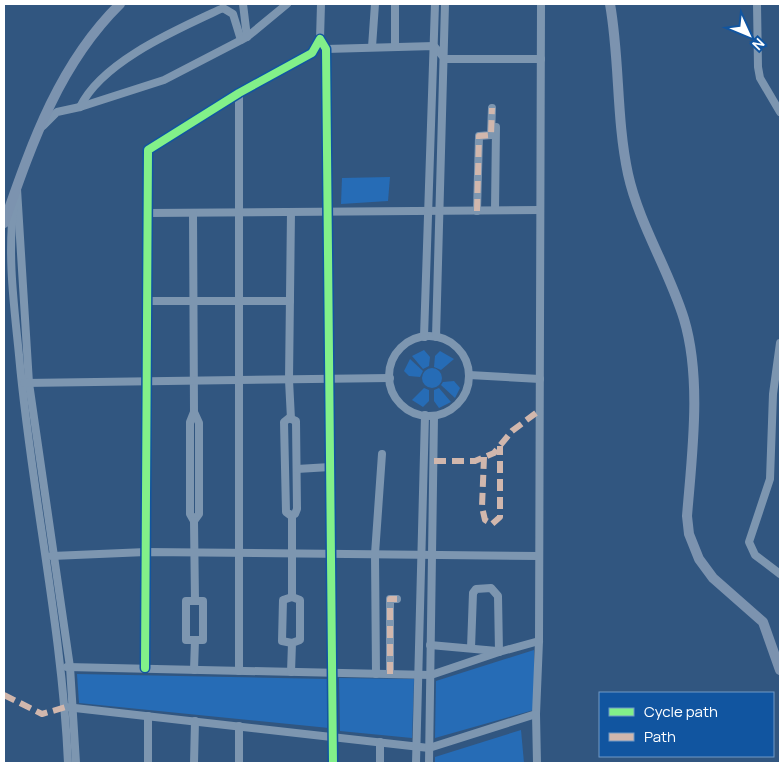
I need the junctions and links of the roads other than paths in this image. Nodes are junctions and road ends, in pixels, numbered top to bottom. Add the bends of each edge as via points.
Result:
1 (120, 4) edge
2 (243, 4) edge
3 (287, 4) edge
4 (321, 4) edge
5 (375, 4) edge
6 (395, 4) edge
7 (435, 4) edge
8 (445, 4) edge
9 (541, 4) edge
10 (610, 4) edge
11 (757, 4) edge
12 (244, 39) junction
13 (320, 39) junction
14 (434, 46) junction
15 (372, 47) junction
16 (395, 47) junction
17 (326, 49) junction
18 (312, 53) junction
19 (445, 59) junction
20 (541, 59) junction
21 (326, 60) junction
22 (239, 93) junction
23 (80, 107) junction
24 (492, 108) dead end
25 (780, 112) edge
26 (496, 125) dead end
27 (28, 154) junction
28 (17, 187) junction
29 (495, 210) junction
30 (540, 210) junction
31 (428, 211) junction
32 (439, 211) junction
33 (476, 211) junction
34 (239, 212) junction
35 (292, 212) junction
36 (327, 212) junction
37 (148, 213) junction
38 (193, 213) junction
39 (4, 223) edge
40 (194, 300) junction
41 (147, 301) junction
42 (239, 301) junction
43 (290, 301) junction
44 (424, 337) junction
45 (436, 337) junction
46 (780, 343) edge
47 (469, 375) junction
48 (390, 378) junction
49 (540, 379) junction
50 (194, 380) junction
51 (239, 380) junction
52 (289, 380) junction
53 (329, 380) junction
54 (147, 381) junction
55 (25, 383) junction
56 (425, 415) junction
57 (434, 416) junction
58 (291, 419) junction
59 (382, 454) dead end
60 (434, 461) junction
61 (425, 462) junction
62 (330, 467) junction
63 (297, 469) junction
64 (292, 515) junction
65 (146, 552) junction
66 (194, 552) junction
67 (239, 552) junction
68 (293, 553) junction
69 (331, 554) junction
70 (375, 554) junction
71 (422, 554) junction
72 (55, 555) junction
73 (433, 555) junction
74 (539, 556) junction
75 (45, 559) junction
76 (780, 574) edge
77 (292, 597) junction
78 (397, 599) dead end
79 (195, 601) junction
80 (195, 640) junction
81 (539, 641) junction
82 (292, 643) junction
83 (430, 645) junction
84 (471, 648) junction
85 (499, 652) junction
86 (60, 667) junction
87 (70, 667) junction
88 (145, 668) junction
89 (194, 670) junction
90 (239, 670) junction
91 (780, 670) edge
92 (291, 672) junction
93 (332, 673) junction
94 (376, 674) junction
95 (390, 674) junction
96 (420, 675) junction
97 (431, 675) junction
98 (70, 707) junction
99 (536, 714) junction
100 (148, 716) junction
101 (195, 721) junction
102 (238, 726) junction
103 (333, 737) junction
104 (380, 742) junction
105 (416, 746) junction
106 (429, 748) junction
107 (68, 763) edge
108 (76, 763) edge
109 (148, 763) edge
110 (192, 763) edge
111 (239, 763) edge
112 (333, 763) edge
113 (380, 763) edge
114 (416, 763) edge
115 (429, 763) edge
116 (537, 763) edge

1 - 27 main road via 78,54 55,93
2 - 12 street
3 - 12 street
4 - 13 street
5 - 15 street
6 - 16 street
7 - 14 street
8 - 19 street
9 - 20 street
10 - 91 main road via 628,174 637,203 672,283 685,321 691,354 694,386 687,516 689,534 706,570 763,622
11 - 25 street via 760,78
12 - 23 street via 164,80
12 - 23 street via 233,14 223,8 123,61 98,79
13 - 17 street
13 - 18 street
14 - 16 street
14 - 19 street
14 - 31 street
15 - 16 street
15 - 17 street
17 - 21 street
18 - 21 street via 323,54
18 - 22 street
19 - 20 street
19 - 32 street
20 - 30 street
21 - 36 street
22 - 34 street
22 - 37 street via 148,150
23 - 27 street via 57,112 46,122
24 - 33 street via 491,135 479,136
26 - 29 street
27 - 28 main road
28 - 39 main road
28 - 55 street
29 - 30 street
29 - 33 street
30 - 49 street
31 - 32 street
31 - 36 street
31 - 44 street
32 - 33 street
32 - 45 street
34 - 35 street
34 - 38 street
34 - 42 street
35 - 36 street
35 - 43 street
36 - 53 street
37 - 38 street
37 - 41 street
38 - 40 street
40 - 41 street
40 - 42 street
40 - 50 street
41 - 54 street
42 - 43 street
42 - 51 street
43 - 52 street
44 - 45 street
44 - 48 street via 403,346 393,361
45 - 47 street via 454,344 465,359
46 - 76 street via 773,394 770,479 749,542 755,555
47 - 49 street
47 - 57 street via 466,392 460,402
48 - 53 street
48 - 56 street via 391,388 402,405
49 - 74 street
50 - 51 street
50 - 54 street
50 - 66 street via 194,412 199,423 199,514 194,521
51 - 52 street
51 - 67 street
52 - 53 street
52 - 58 street
53 - 62 street
54 - 55 street
54 - 65 street
55 - 72 street
55 - 75 street
56 - 57 street
56 - 61 street
57 - 60 street
58 - 63 street via 296,421
58 - 64 street via 284,422 286,512
59 - 70 street
60 - 61 street
60 - 73 street
61 - 71 street
62 - 63 street
62 - 69 street
63 - 64 street via 297,509
64 - 68 street
65 - 66 street
65 - 72 street
65 - 88 street
66 - 67 street
66 - 79 street
67 - 68 street
67 - 90 street
68 - 69 street
68 - 77 street
69 - 70 street
69 - 93 street
70 - 71 street
70 - 94 street
71 - 73 street
71 - 96 street
72 - 75 street
72 - 87 street
73 - 74 street
73 - 83 street
74 - 81 street
75 - 86 street
77 - 82 street via 300,600 300,640
77 - 82 street via 283,600 282,641
78 - 95 street via 390,599
79 - 80 street via 203,601 203,640
79 - 80 street via 186,601 186,640
80 - 89 street
81 - 85 street
81 - 99 street
82 - 92 street
83 - 84 street
83 - 97 street
84 - 85 street
84 - 85 street via 473,593 476,589 491,588 498,596
85 - 97 street
86 - 87 street
86 - 98 street
87 - 88 street
87 - 98 street
88 - 89 street
89 - 90 street
90 - 92 street
92 - 93 street
93 - 94 street
93 - 103 street
94 - 95 street
95 - 96 street
96 - 97 street
96 - 105 street
97 - 106 street
98 - 100 street
98 - 107 street
98 - 108 street
99 - 106 street
99 - 116 street
100 - 101 street
100 - 109 street
101 - 102 street
101 - 110 street
102 - 103 street
102 - 111 street
103 - 104 street
103 - 112 street
104 - 105 street
104 - 113 street
105 - 106 street
105 - 114 street
106 - 115 street

